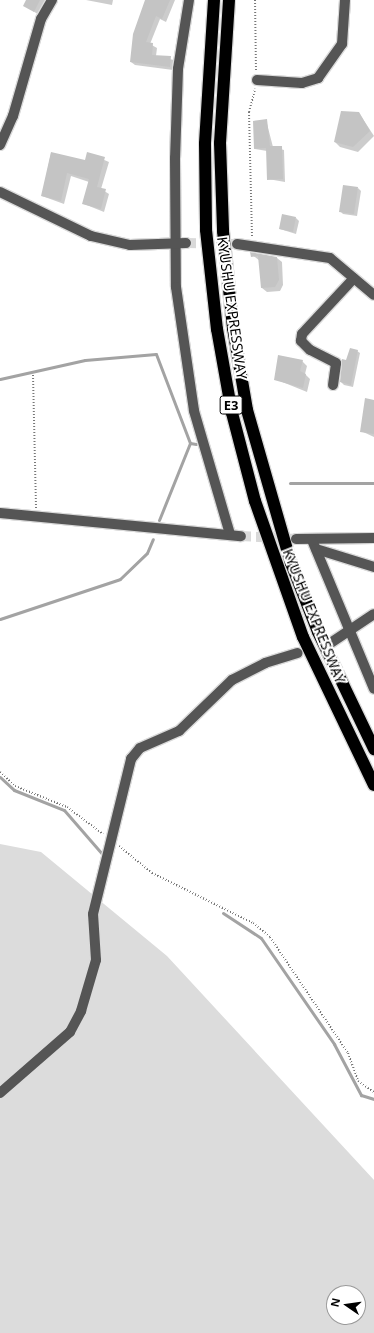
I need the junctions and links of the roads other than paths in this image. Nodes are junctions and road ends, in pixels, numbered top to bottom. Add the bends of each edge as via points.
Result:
1 (52, 0) edge
2 (189, 0) edge
3 (214, 0) edge
4 (229, 0) edge
5 (345, 0) edge
6 (257, 80) road end
7 (0, 145) edge
8 (0, 192) edge
9 (186, 243) tunnel mouth
10 (173, 244) junction
11 (237, 244) tunnel mouth
12 (354, 278) junction
13 (374, 296) edge
14 (332, 385) dead end
15 (0, 513) edge
16 (230, 534) junction
17 (241, 536) tunnel mouth
18 (374, 538) edge
19 (296, 539) tunnel mouth
20 (314, 544) junction
21 (374, 567) edge
22 (374, 614) edge
23 (348, 633) junction
24 (332, 642) dead end
25 (297, 653) dead end
26 (374, 689) edge
27 (374, 749) edge
28 (374, 785) edge
29 (0, 1093) edge

1 - 7 street via 41,19 13,116
2 - 10 street via 178,69
3 - 28 highway, KYUSHU EXPRESSWAY / E3 via 205,144 206,230 217,329 232,413 255,501 303,637
4 - 27 highway, KYUSHU EXPRESSWAY / E3 via 220,143 223,231 233,328 247,410 291,563 318,632
5 - 6 street via 342,44 318,78 302,83
8 - 10 street via 91,236 130,245
9 - 10 street
10 - 16 street via 194,411
11 - 12 street via 330,258
12 - 13 street
12 - 14 street via 302,334 301,341 310,350 336,363
15 - 16 street
16 - 17 street
18 - 20 street
19 - 20 street
20 - 21 street
20 - 23 street
22 - 23 street
23 - 24 street
23 - 26 street
25 - 29 street via 265,663 232,680 179,731 140,748 131,760 93,914 96,960 81,1011 70,1032

